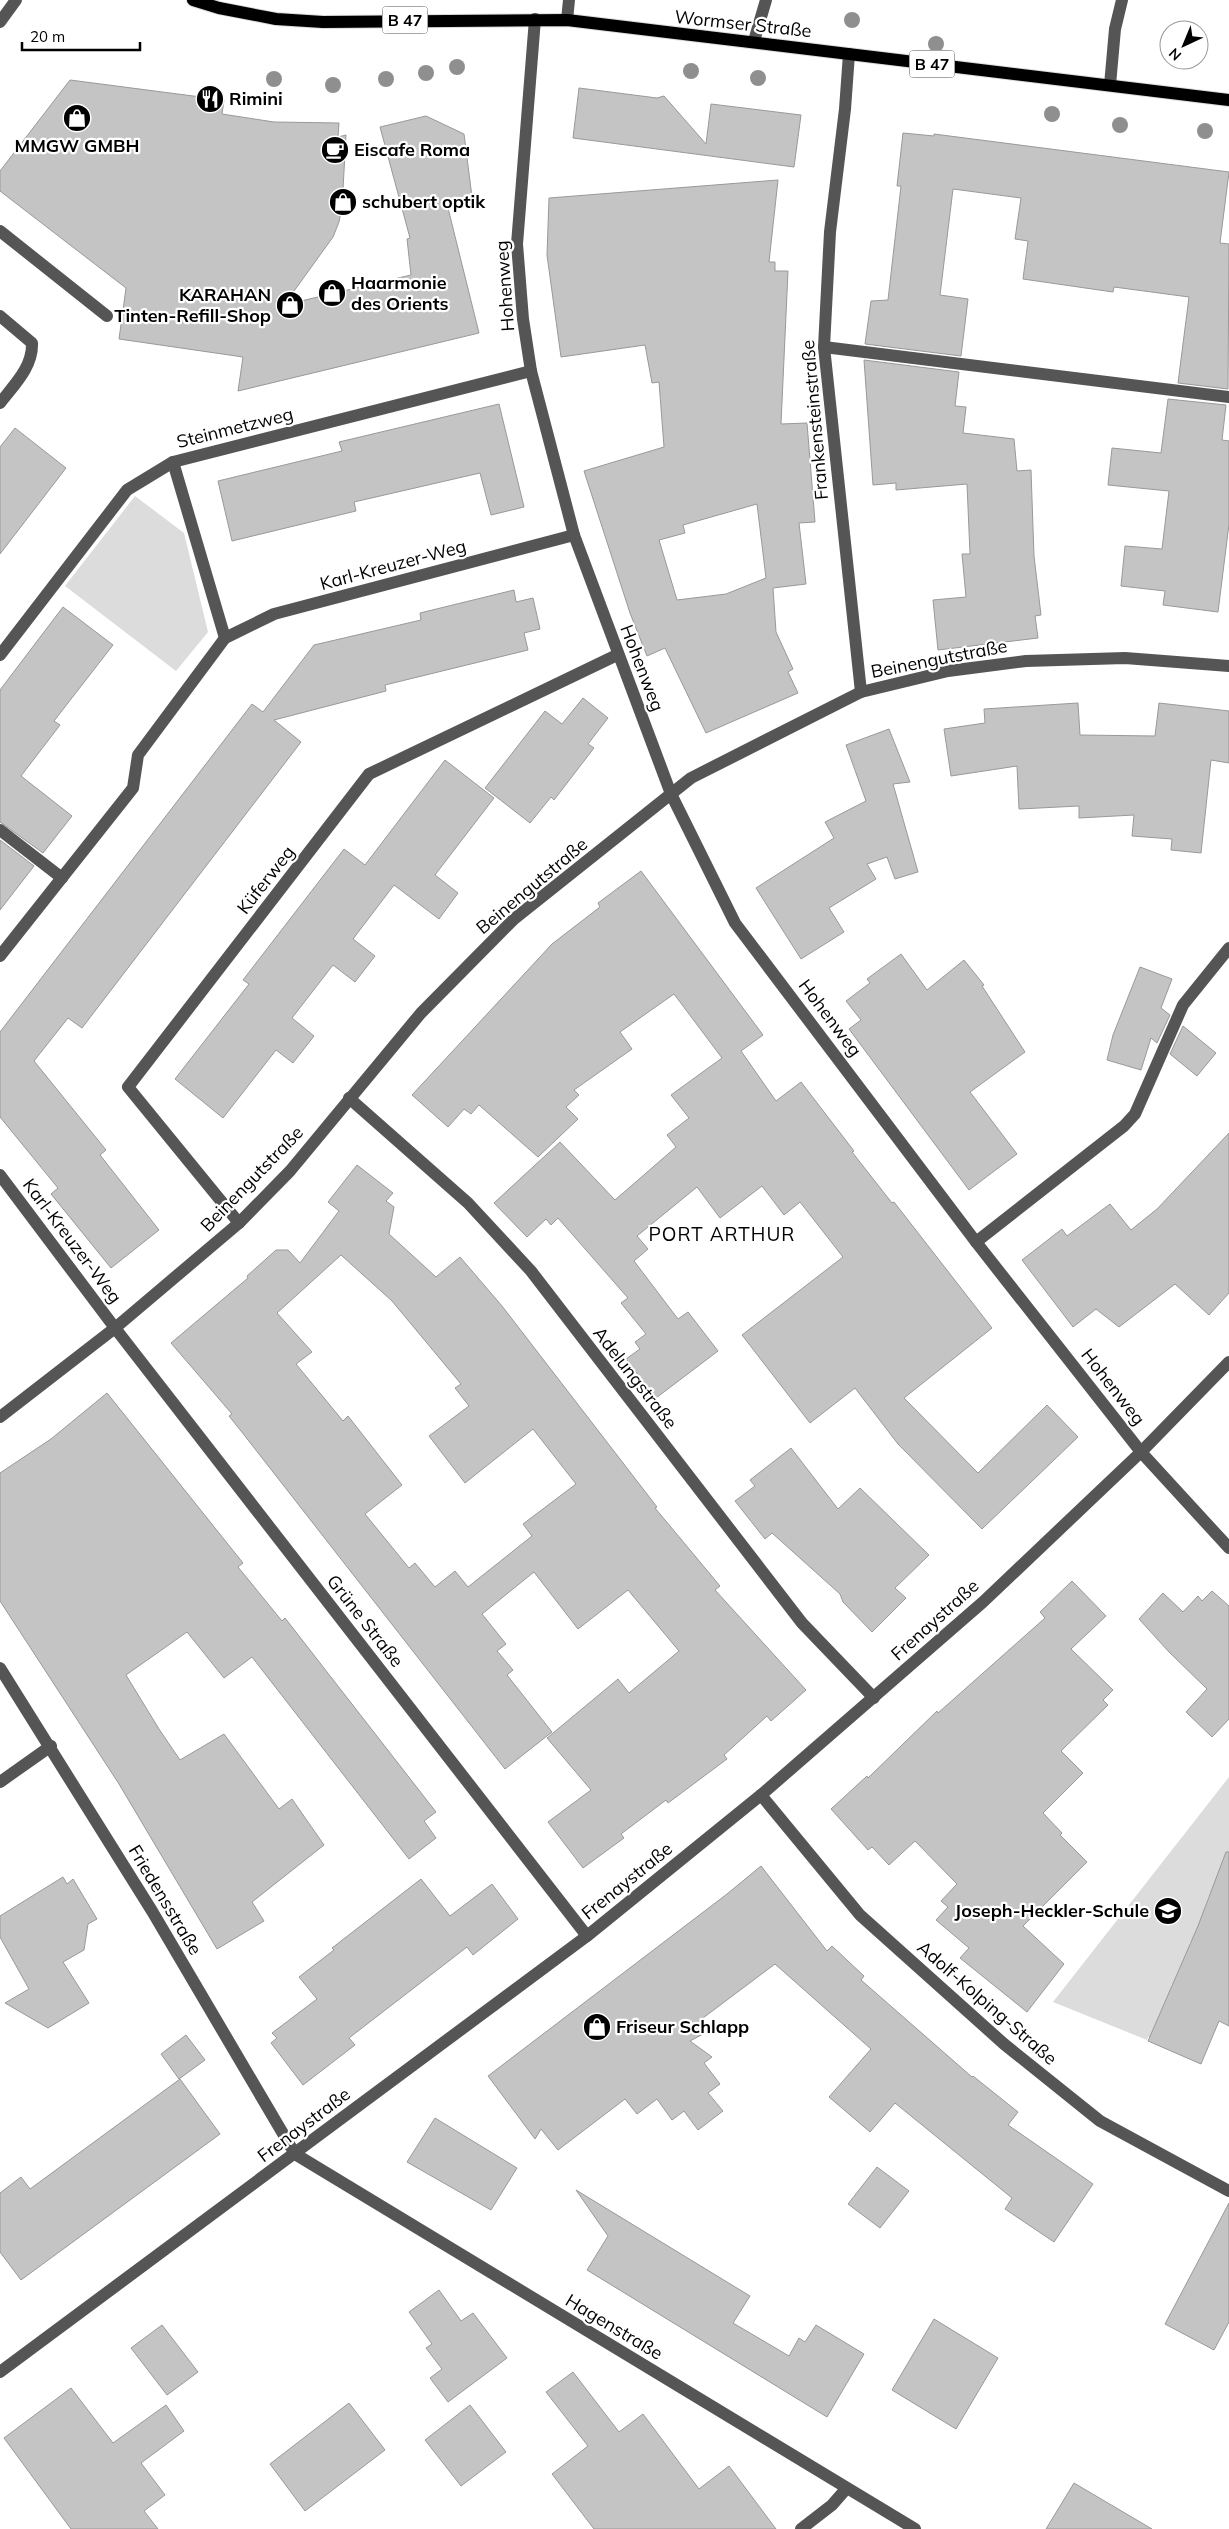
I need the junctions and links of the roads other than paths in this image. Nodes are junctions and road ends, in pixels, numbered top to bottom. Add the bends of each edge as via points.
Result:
1 (16, 0) edge
2 (193, 0) edge
3 (569, 0) edge
4 (766, 0) edge
5 (1122, 0) edge
6 (535, 19) junction
7 (567, 20) junction
8 (0, 22) edge
9 (754, 41) junction
10 (850, 54) junction
11 (1110, 85) junction
12 (1229, 100) edge
13 (0, 230) edge
14 (0, 316) edge
15 (107, 316) dead end
16 (824, 348) junction
17 (531, 371) junction
18 (1229, 397) edge
19 (0, 403) edge
20 (174, 462) junction
21 (574, 535) junction
22 (225, 638) junction
23 (0, 655) edge
24 (618, 655) junction
25 (1229, 666) edge
26 (861, 692) junction
27 (671, 794) junction
28 (0, 830) edge
29 (62, 878) junction
30 (1229, 948) edge
31 (0, 956) edge
32 (350, 1098) junction
33 (0, 1175) edge
34 (238, 1223) junction
35 (976, 1242) junction
36 (116, 1328) junction
37 (1229, 1362) edge
38 (0, 1417) edge
39 (1141, 1452) junction
40 (1229, 1548) edge
41 (0, 1668) edge
42 (874, 1698) junction
43 (51, 1746) junction
44 (0, 1782) edge
45 (761, 1795) junction
46 (587, 1936) junction
47 (295, 2154) junction
48 (1229, 2191) edge
49 (0, 2372) edge
50 (846, 2489) junction
51 (801, 2529) edge
52 (915, 2529) edge

1 - 8 street
2 - 6 main road, Wormser Straße / B 47 via 276,19 323,22
3 - 7 street
4 - 9 street
5 - 11 street
6 - 7 main road, Wormser Straße / B 47
6 - 17 street, Hohenweg via 517,244
7 - 9 main road, Wormser Straße / B 47
9 - 10 main road, Wormser Straße / B 47
10 - 11 main road, Wormser Straße / B 47
10 - 16 street, Frankensteinstraße via 830,232
11 - 12 main road, Wormser Straße / B 47
13 - 15 street
14 - 19 street via 32,343 33,354 26,369
16 - 18 street
16 - 26 street, Frankensteinstraße
17 - 20 street, Steinmetzweg
17 - 21 street, Hohenweg
20 - 22 street
20 - 23 street, Steinmetzweg via 127,490
21 - 22 street, Karl-Kreuzer-Weg via 274,614
21 - 24 street, Hohenweg
22 - 29 street, Karl-Kreuzer-Weg via 138,755 133,788
24 - 27 street, Hohenweg
24 - 34 street, Küferweg via 370,774 128,1087
25 - 26 street, Beinengutstraße via 1125,658 1026,661 948,671
26 - 27 street, Beinengutstraße via 691,778
27 - 32 street, Beinengutstraße via 514,919 421,1013
27 - 35 street, Hohenweg via 736,922
28 - 29 street
29 - 31 street, Karl-Kreuzer-Weg
30 - 35 street via 1183,1005 1135,1114
32 - 34 street, Beinengutstraße via 290,1171
32 - 42 street, Adelungstraße via 468,1203 531,1271 802,1623
33 - 36 street, Karl-Kreuzer-Weg
34 - 36 street, Beinengutstraße
35 - 39 street, Hohenweg
36 - 38 street, Beinengutstraße
36 - 46 street, Grüne Straße
37 - 39 street, Frenaystraße
39 - 40 street, Hohenweg
39 - 42 street, Frenaystraße via 983,1602
41 - 43 street, Friedensstraße
42 - 45 street, Frenaystraße
43 - 44 street
43 - 47 street, Friedensstraße
45 - 46 street, Frenaystraße
45 - 48 street, Adolf-Kolping-Straße via 860,1916 1004,2044 1100,2121
46 - 47 street, Frenaystraße
47 - 49 street, Frenaystraße
47 - 50 street, Hagenstraße
50 - 51 street via 832,2505
50 - 52 street, Hagenstraße

